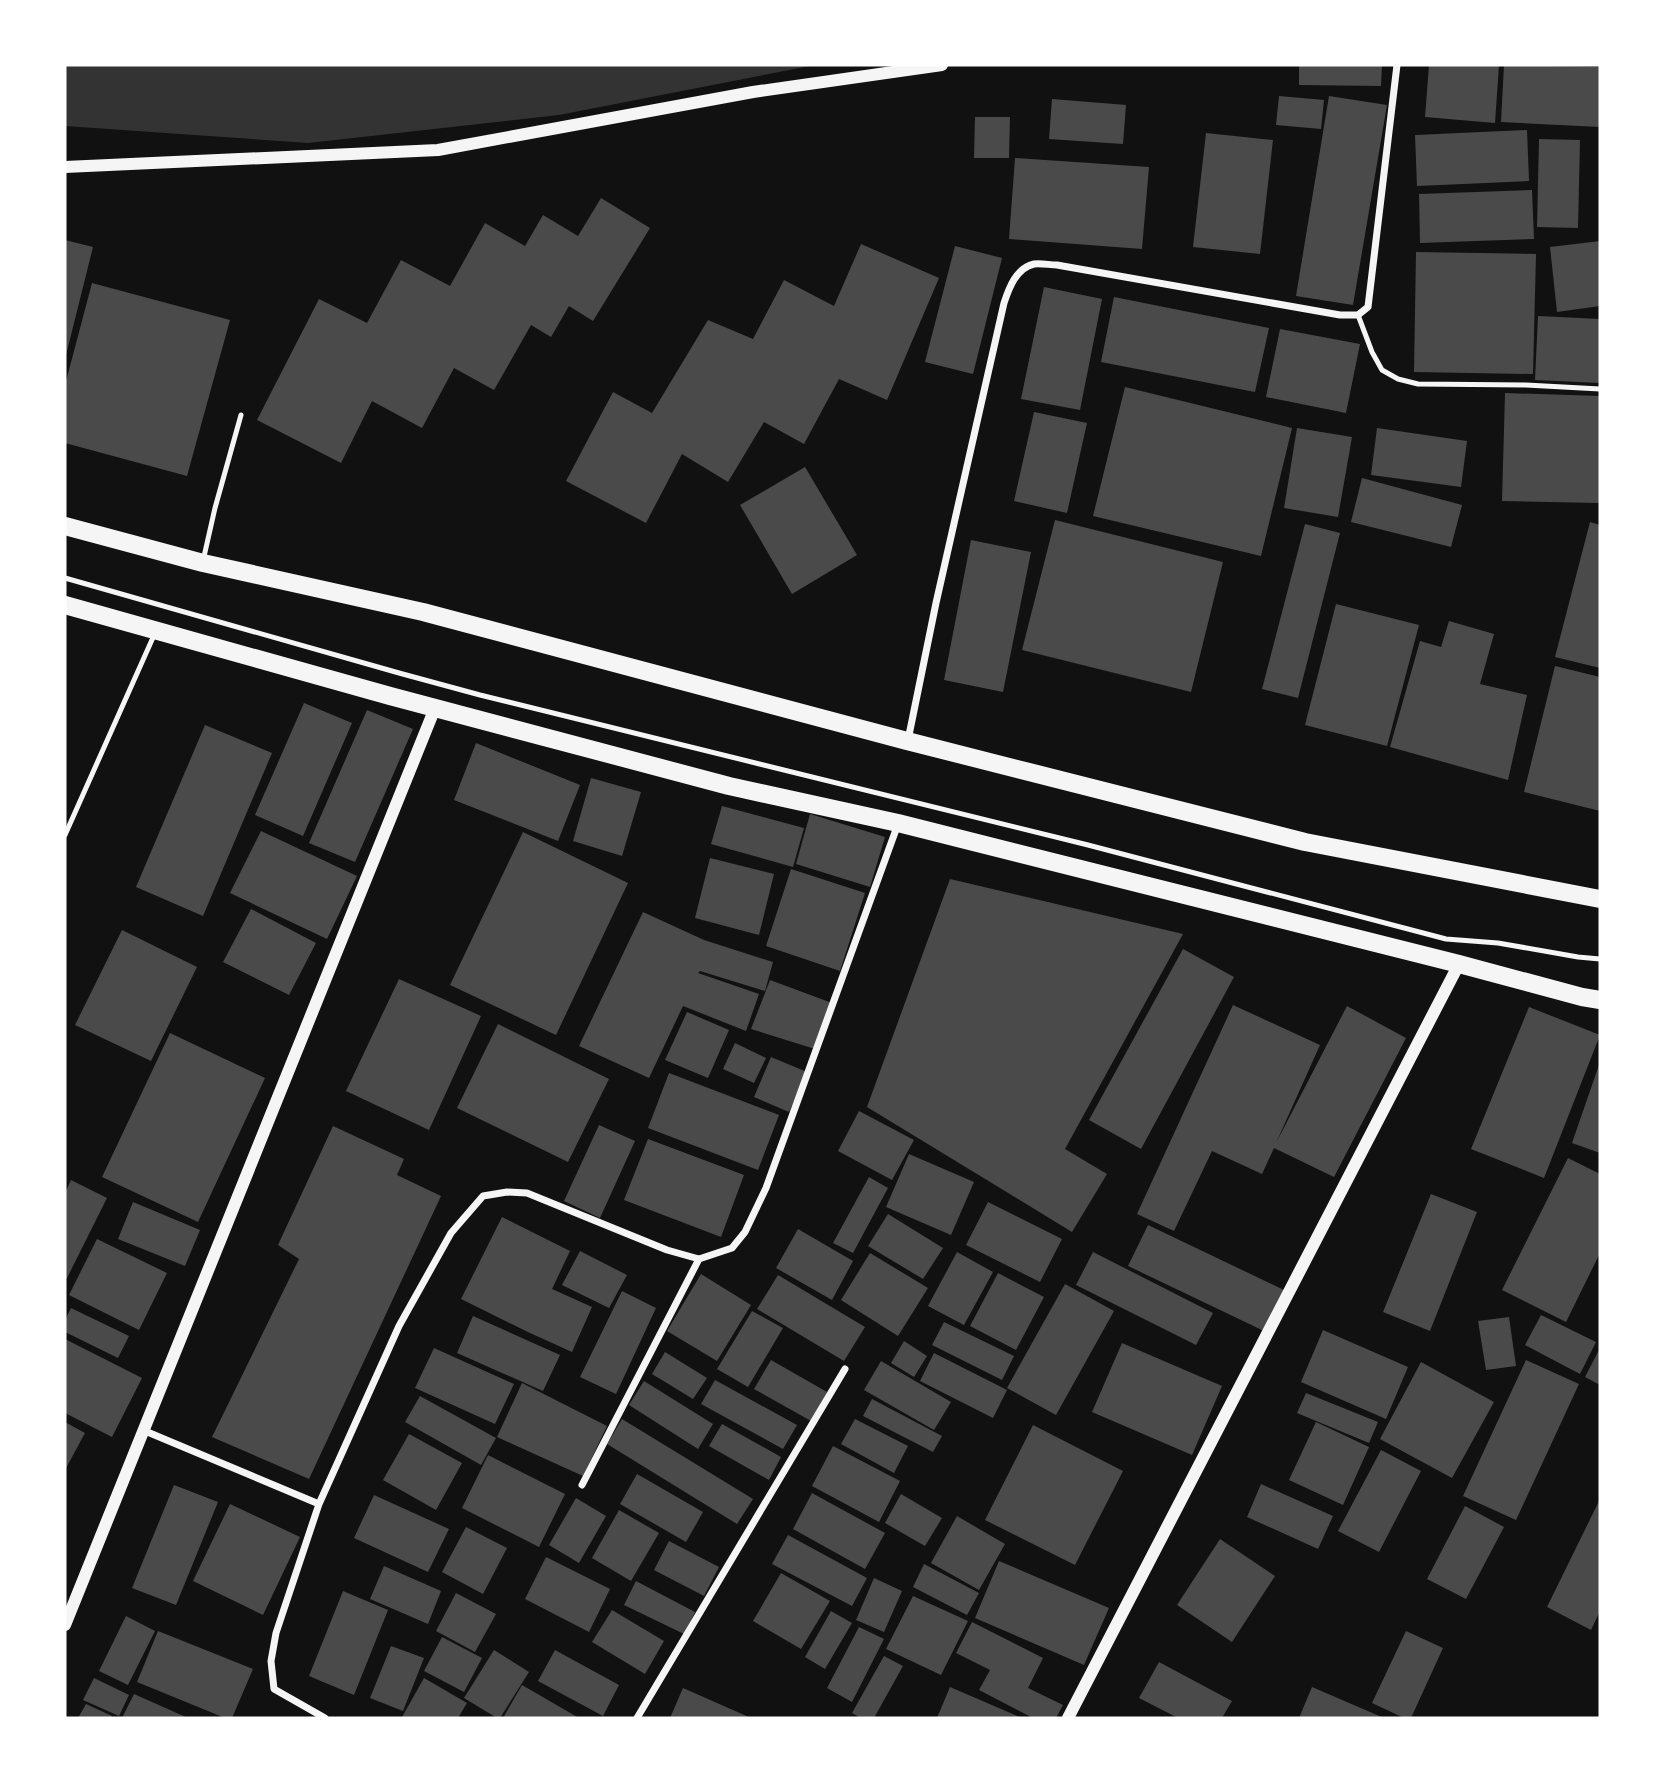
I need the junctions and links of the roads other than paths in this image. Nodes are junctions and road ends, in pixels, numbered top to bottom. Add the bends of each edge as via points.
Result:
1 (942, 65) edge
2 (1397, 65) edge
3 (65, 167) edge
4 (1357, 315) junction
5 (1600, 388) edge
6 (241, 415) dead end
7 (65, 526) edge
8 (203, 563) junction
9 (65, 578) edge
10 (65, 605) edge
11 (156, 630) junction
12 (435, 708) junction
13 (907, 741) junction
14 (898, 823) junction
15 (65, 835) edge
16 (1600, 899) edge
17 (1600, 959) edge
18 (1459, 964) junction
19 (1600, 1000) edge
20 (699, 1259) junction
21 (845, 1369) dead end
22 (145, 1431) junction
23 (582, 1485) dead end
24 (319, 1504) junction
25 (65, 1625) edge
26 (324, 1718) edge
27 (637, 1718) edge
28 (1068, 1718) edge

1 - 3 street via 753,92 438,150
2 - 4 street via 1368,307
4 - 5 lane via 1382,370 1398,379 1418,384
4 - 13 street via 1057,265 1034,264 1022,271 1011,282 1004,303
6 - 8 lane
7 - 8 main road
8 - 13 main road via 423,612
9 - 17 lane via 466,691 1446,939
10 - 11 main road
11 - 12 main road
11 - 15 lane
12 - 14 main road via 729,786
12 - 22 street
13 - 16 main road via 1305,842
14 - 18 main road
14 - 20 street via 766,1188 732,1248
18 - 19 main road
18 - 28 street
20 - 23 street
20 - 24 street via 527,1193 483,1196 452,1233 399,1326
21 - 27 street
22 - 24 street
22 - 25 street
24 - 26 street via 271,1661 274,1689

